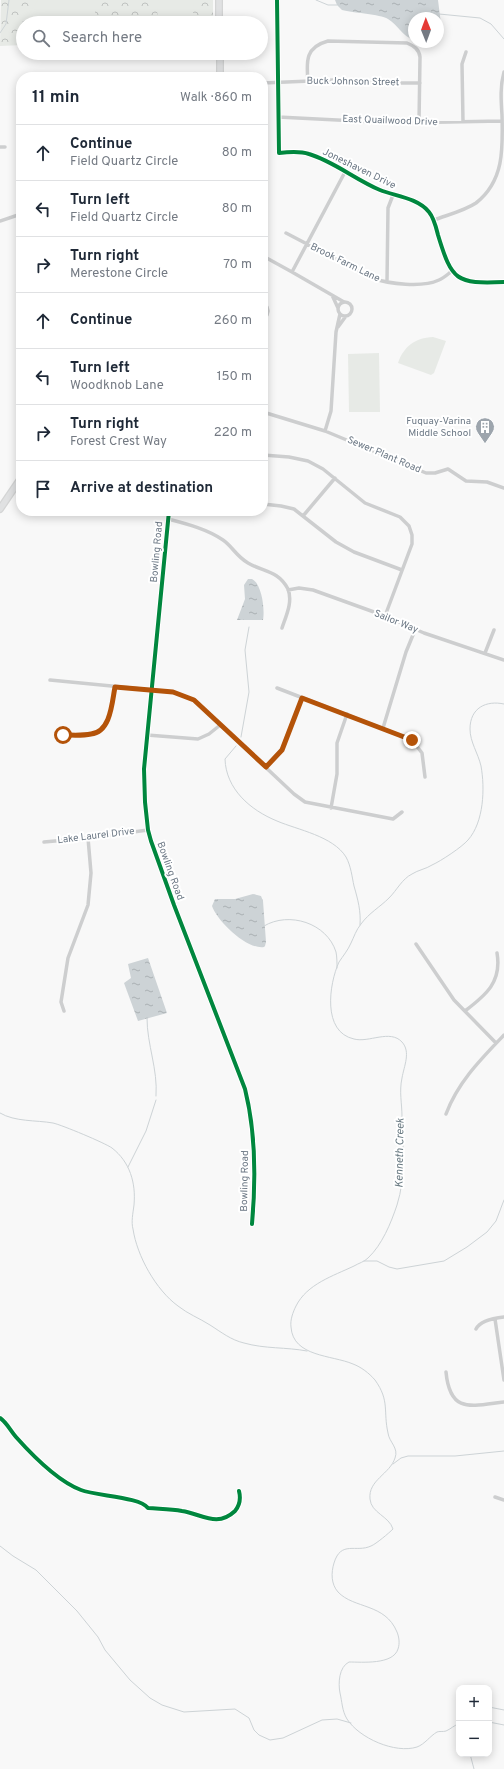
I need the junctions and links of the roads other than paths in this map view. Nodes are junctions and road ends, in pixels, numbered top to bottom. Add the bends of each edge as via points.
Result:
1 (219, 0) edge
2 (277, 0) edge
3 (219, 16) edge
4 (466, 52) dead end
5 (220, 60) edge
6 (220, 72) edge
7 (504, 72) edge
8 (308, 81) junction
9 (268, 83) edge
10 (278, 83) junction
11 (420, 83) junction
12 (278, 117) junction
13 (502, 121) junction
14 (463, 122) junction
15 (419, 123) junction
16 (345, 172) junction
17 (393, 195) junction
18 (16, 216) edge
19 (434, 220) junction
20 (0, 221) edge
21 (286, 233) dead end
22 (306, 244) junction
23 (268, 259) edge
24 (452, 271) junction
25 (292, 272) junction
26 (387, 282) junction
27 (504, 282) edge
28 (331, 294) junction
29 (344, 302) junction
30 (338, 308) junction
31 (340, 314) junction
32 (346, 316) junction
33 (337, 328) junction
34 (268, 414) edge
35 (325, 431) junction
36 (268, 455) edge
37 (335, 478) junction
38 (16, 485) edge
39 (504, 488) edge
40 (268, 505) edge
41 (0, 509) edge
42 (303, 516) junction
43 (168, 518) joint
44 (402, 570) junction
45 (288, 590) junction
46 (385, 616) junction
47 (282, 628) dead end
48 (415, 630) junction
49 (494, 630) dead end
50 (485, 653) junction
51 (504, 660) edge
52 (50, 680) dead end
53 (115, 687) junction
54 (277, 688) dead end
55 (152, 691) junction
56 (302, 698) junction
57 (347, 714) junction
58 (219, 726) junction
59 (383, 728) junction
60 (63, 735) dead end
61 (147, 736) junction
62 (266, 767) junction
63 (425, 777) dead end
64 (331, 808) junction
65 (402, 812) dead end
66 (148, 830) junction
67 (88, 838) junction
68 (44, 842) dead end
69 (416, 944) dead end
70 (497, 953) dead end
71 (465, 1010) junction
72 (64, 1011) dead end
73 (504, 1035) edge
74 (496, 1043) junction
75 (446, 1114) dead end
76 (252, 1224) dead end
77 (504, 1318) edge
78 (495, 1319) junction
79 (476, 1329) dead end
80 (446, 1372) dead end
81 (504, 1380) edge
82 (504, 1402) edge
83 (0, 1418) edge
84 (239, 1491) dead end
85 (495, 1497) dead end
86 (504, 1500) edge

1 - 3 highway
2 - 10 street
4 - 14 street via 462,64
5 - 6 highway
7 - 13 street via 501,86
8 - 10 street, Buck Johnson Street
8 - 11 street, Buck Johnson Street
8 - 11 street via 308,56 318,44 328,41 406,43 414,46 420,53
9 - 10 street, Buck Johnson Street
10 - 12 street
11 - 15 street
12 - 15 street, East Quailwood Drive
12 - 16 street, Joneshaven Drive via 279,152 308,153
13 - 14 street, East Quailwood Drive
13 - 19 street via 503,161 491,189 475,203
14 - 15 street, East Quailwood Drive
16 - 17 street, Joneshaven Drive
16 - 22 street
17 - 19 street, Joneshaven Drive via 415,202 429,212
17 - 26 street via 388,208
18 - 20 street
19 - 24 street, Joneshaven Drive via 446,261
21 - 22 street, Brook Farm Lane
22 - 25 street
22 - 26 street, Brook Farm Lane via 372,278
23 - 25 street
24 - 26 street, Brook Farm Lane via 428,284
24 - 27 street via 470,282
25 - 28 street
28 - 29 street
28 - 30 street
29 - 30 street
29 - 32 street via 352,307
30 - 31 street
31 - 32 street
31 - 33 street
32 - 33 street
33 - 35 street via 331,411
34 - 35 street, Sewer Plant Road
35 - 39 street, Sewer Plant Road via 426,473 448,469 466,481 487,482
36 - 37 street via 308,461
37 - 42 street
37 - 44 street via 366,503 400,517 409,526 412,544
38 - 41 highway
40 - 42 street via 294,509
42 - 44 street via 336,542 354,552
43 - 45 street via 210,532 224,540 249,564 279,577
43 - 55 street, Bowling Road
44 - 46 street
45 - 46 street, Sailor Way via 313,590
45 - 47 street via 290,604
46 - 48 street, Sailor Way
48 - 50 street, Sailor Way
48 - 59 street
49 - 50 street
50 - 51 street, Sailor Way
52 - 53 street
53 - 55 street
53 - 60 street via 111,712 105,726 93,734
54 - 56 street
55 - 58 street via 173,692 194,700
55 - 61 street, Bowling Road
56 - 57 street
56 - 62 street via 282,750
57 - 59 street
57 - 64 street via 337,743 337,774
58 - 61 street via 198,739
58 - 62 street
59 - 63 street via 412,740 422,753
61 - 66 street, Bowling Road via 144,769
62 - 64 street via 305,802
64 - 65 street via 393,819
66 - 67 street, Lake Laurel Drive
66 - 76 street, Bowling Road via 245,1089 251,1114 254,1151 255,1191
67 - 68 street, Lake Laurel Drive
67 - 72 street via 91,873 88,905 68,958 61,1002
69 - 71 street via 454,1000
70 - 71 street via 496,976 489,990
71 - 74 street
73 - 74 street
74 - 75 street via 466,1076 451,1100
77 - 78 street
78 - 79 street via 480,1324
78 - 81 street
80 - 82 street via 450,1393 462,1404 476,1406
83 - 84 street via 38,1461 68,1483 84,1491 136,1500 146,1504 148,1508 183,1511 207,1519 230,1515 239,1506
85 - 86 street

